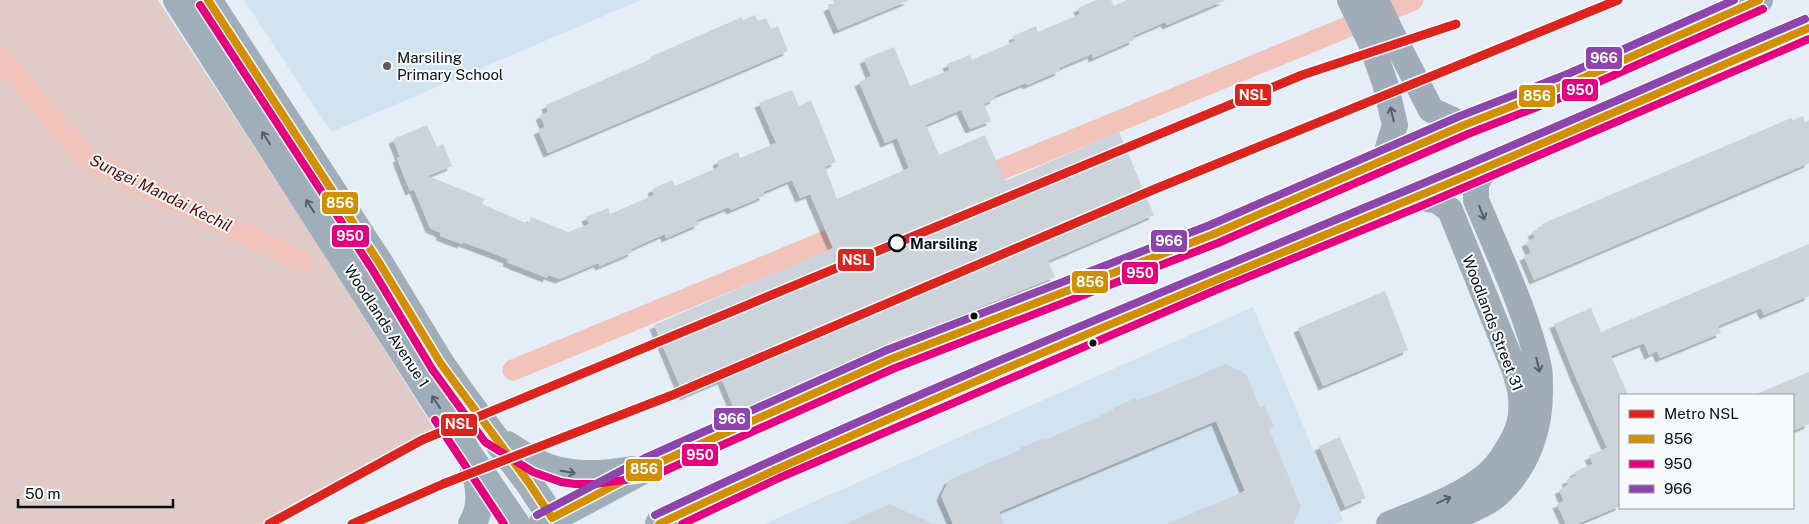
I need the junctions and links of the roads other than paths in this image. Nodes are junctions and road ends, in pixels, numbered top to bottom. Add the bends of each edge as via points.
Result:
1 (177, 0) edge
2 (208, 0) edge
3 (1350, 0) edge
4 (1376, 0) edge
5 (1759, 0) edge
6 (1809, 28) edge
7 (1380, 37) junction
8 (1464, 125) junction
9 (1384, 161) junction
10 (1485, 168) junction
11 (1417, 197) junction
12 (493, 436) junction
13 (471, 458) junction
14 (650, 467) junction
15 (686, 516) edge
16 (550, 522) edge
17 (472, 524) edge
18 (516, 524) edge
19 (659, 524) edge
20 (1389, 524) edge
21 (1438, 524) edge

13 -> 1 main road, Woodlands Avenue 1
2 - 12 main road, Woodlands Avenue 1 via 380,264 441,364
3 - 7 street
4 - 7 street
5 - 8 main road via 1574,82
6 - 10 main road
7 - 8 street via 1431,110
9 -> 7 street via 1394,125
8 - 9 main road
9 - 14 main road via 1214,234 891,359
10 - 11 main road
10 -> 21 street, Woodlands Street 31 via 1476,184 1476,200 1524,318 1540,369 1538,421 1531,448 1496,497
11 - 15 main road via 1212,281 808,455
20 -> 11 street, Woodlands Street 31 via 1480,481 1506,452 1518,431 1521,416 1522,396 1515,371 1450,210 1438,201
12 -> 14 main road via 537,463 563,472 594,474
12 - 16 main road, Woodlands Avenue 1 via 529,483
13 - 17 main road via 480,494
13 - 18 main road, Woodlands Avenue 1
14 - 16 main road
15 - 19 main road

